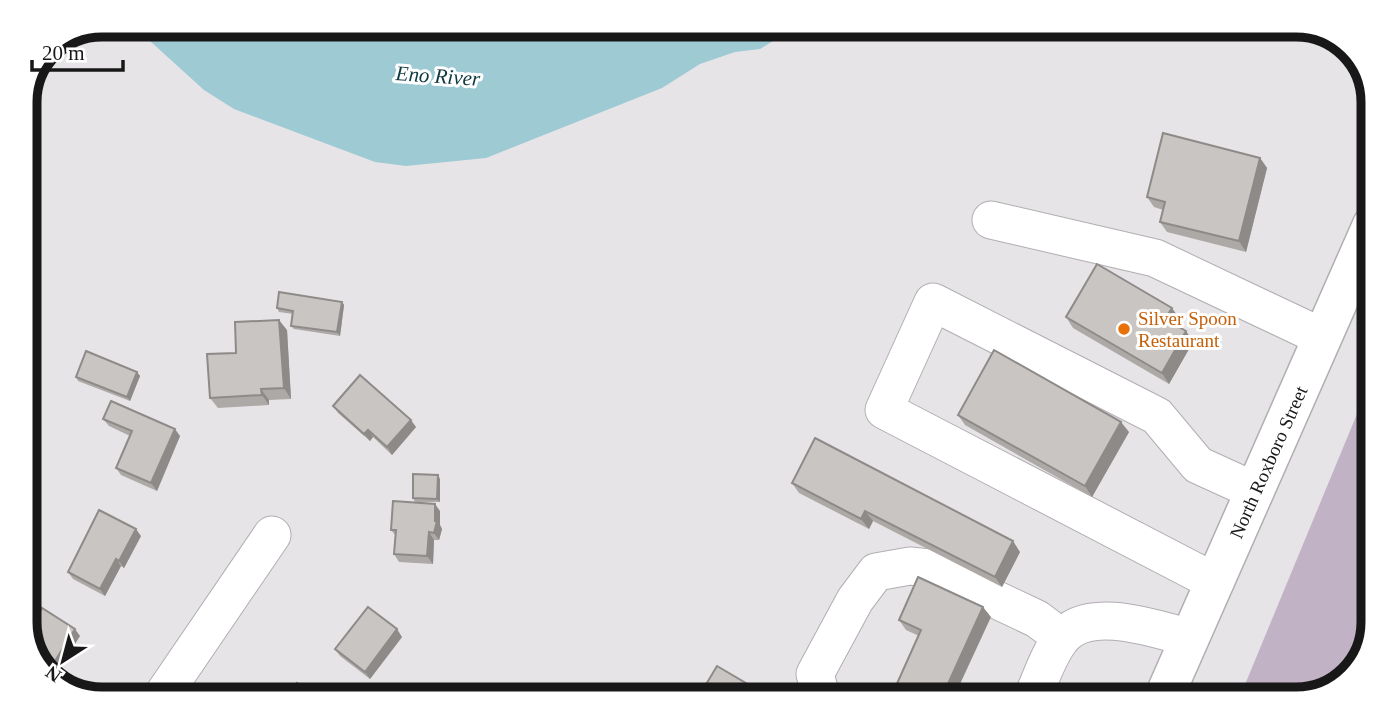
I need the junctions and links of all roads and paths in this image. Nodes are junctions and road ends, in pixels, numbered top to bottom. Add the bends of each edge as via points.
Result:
1 (991, 220) dead end
2 (1361, 248) edge
3 (1322, 337) junction
4 (1255, 491) junction
5 (272, 535) dead end
6 (1215, 582) junction
7 (1061, 637) junction
8 (1190, 638) junction
9 (168, 687) edge
10 (819, 687) edge
11 (1037, 687) edge
12 (1169, 687) edge

1 - 3 street via 1155,258
2 - 3 highway, North Roxboro Street
3 - 4 highway, North Roxboro Street
4 - 6 highway, North Roxboro Street
4 - 6 street via 1198,465 1157,416 933,302 884,410
5 - 9 street
6 - 8 highway, North Roxboro Street
7 - 8 street via 1087,622 1130,622
7 - 10 street via 1037,618 929,568 876,572 855,600 815,674
7 - 11 street
8 - 12 highway, North Roxboro Street

